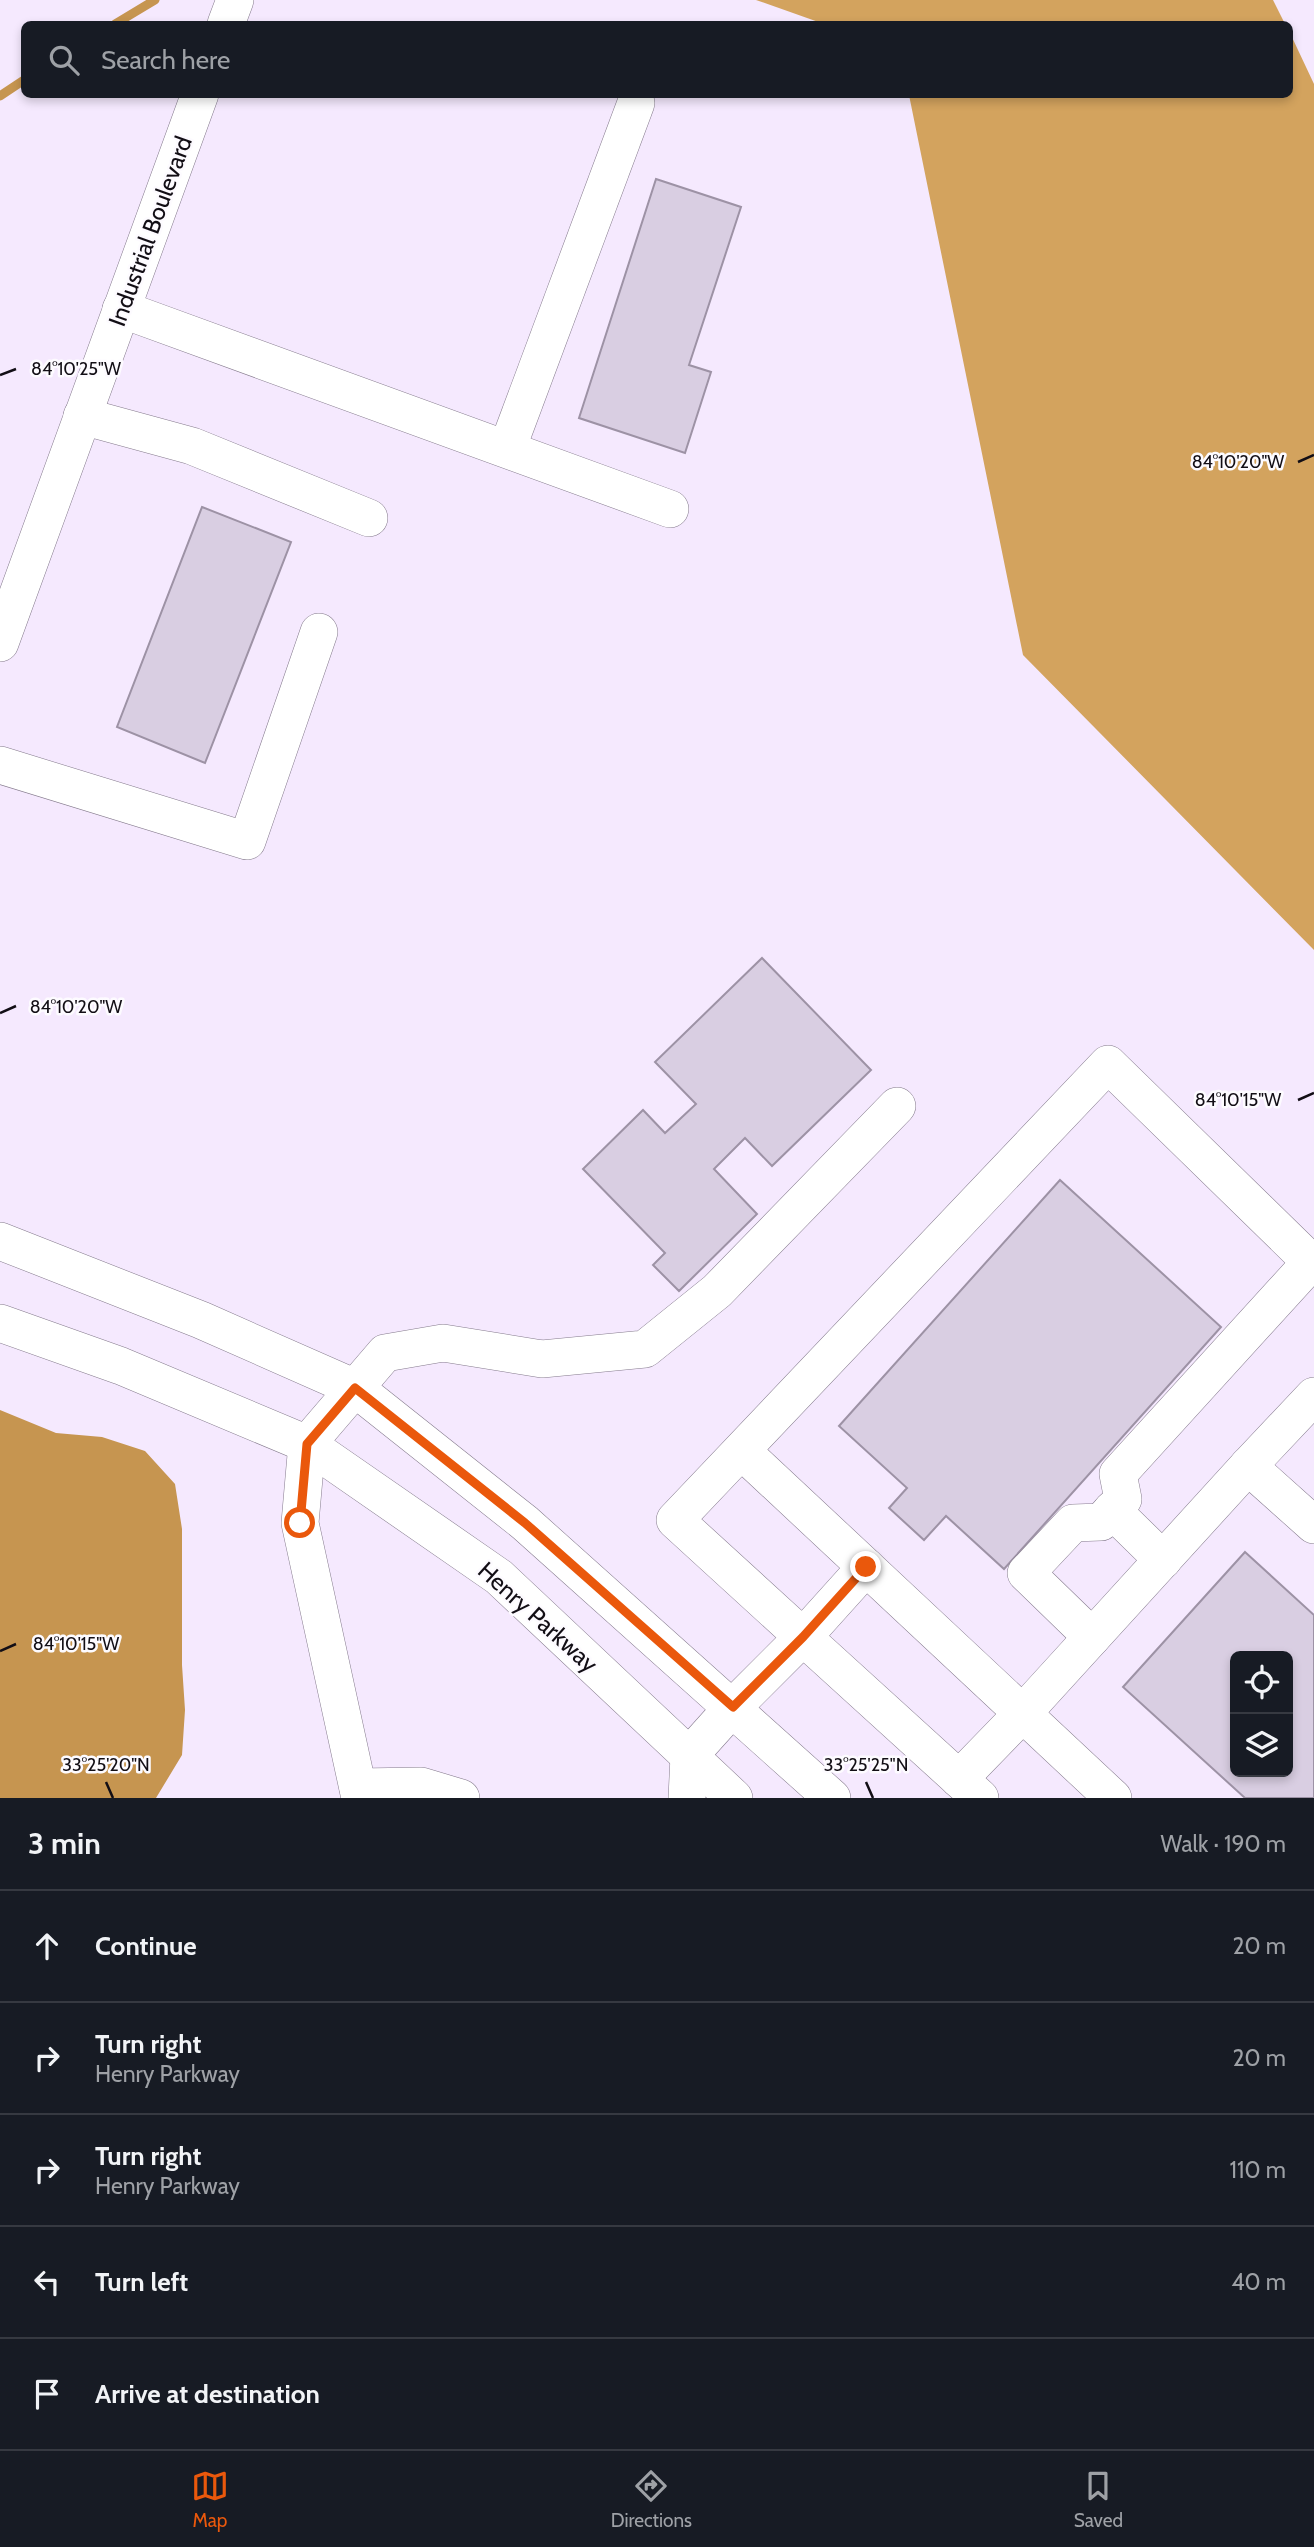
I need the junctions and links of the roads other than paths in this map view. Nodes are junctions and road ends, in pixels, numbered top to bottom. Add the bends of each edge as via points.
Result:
1 (235, 0) edge
2 (227, 21) edge
3 (199, 98) edge
4 (636, 103) dead end
5 (121, 309) junction
6 (82, 416) junction
7 (507, 449) junction
8 (670, 509) dead end
9 (369, 517) dead end
10 (318, 632) dead end
11 (0, 643) edge
12 (0, 765) edge
13 (897, 1106) dead end
14 (0, 1241) edge
15 (1312, 1263) edge
16 (0, 1323) edge
17 (355, 1388) junction
18 (1314, 1395) edge
19 (307, 1444) junction
20 (743, 1452) junction
21 (1248, 1466) junction
22 (1112, 1510) junction
23 (1314, 1525) edge
24 (1163, 1560) junction
25 (866, 1567) junction
26 (803, 1637) junction
27 (1092, 1637) junction
28 (733, 1707) junction
29 (1022, 1714) junction
30 (689, 1756) junction
31 (969, 1788) edge
32 (359, 1792) edge
33 (461, 1798) edge
34 (687, 1798) edge
35 (734, 1798) edge
36 (832, 1798) edge
37 (1113, 1798) edge

1 - 2 street
3 - 5 street, Industrial Boulevard
4 - 7 street
5 - 6 street, Industrial Boulevard
5 - 7 street
6 - 9 street via 191,446
6 - 11 street, Industrial Boulevard
7 - 8 street
10 - 12 street via 247,841
13 - 17 street via 717,1291 645,1349 542,1359 443,1343 385,1353
14 - 17 street via 201,1320
15 - 20 street via 1108,1064
15 - 22 street via 1118,1474 1123,1499
16 - 19 street, Henry Parkway via 121,1366
17 - 19 street
17 - 28 street via 525,1523
18 - 21 street
19 - 30 street, Henry Parkway via 499,1577
19 - 32 street via 300,1523
20 - 25 street
20 - 26 street via 675,1520
21 - 23 street
21 - 24 street
22 - 24 street
22 - 27 street via 1101,1522 1073,1524 1026,1573
24 - 27 street
25 - 26 street
25 - 29 street
26 - 28 street
26 - 31 street
27 - 29 street
28 - 30 street
28 - 36 street
29 - 31 street
29 - 37 street
30 - 34 street
30 - 35 street, Henry Parkway
32 - 33 street via 421,1786

